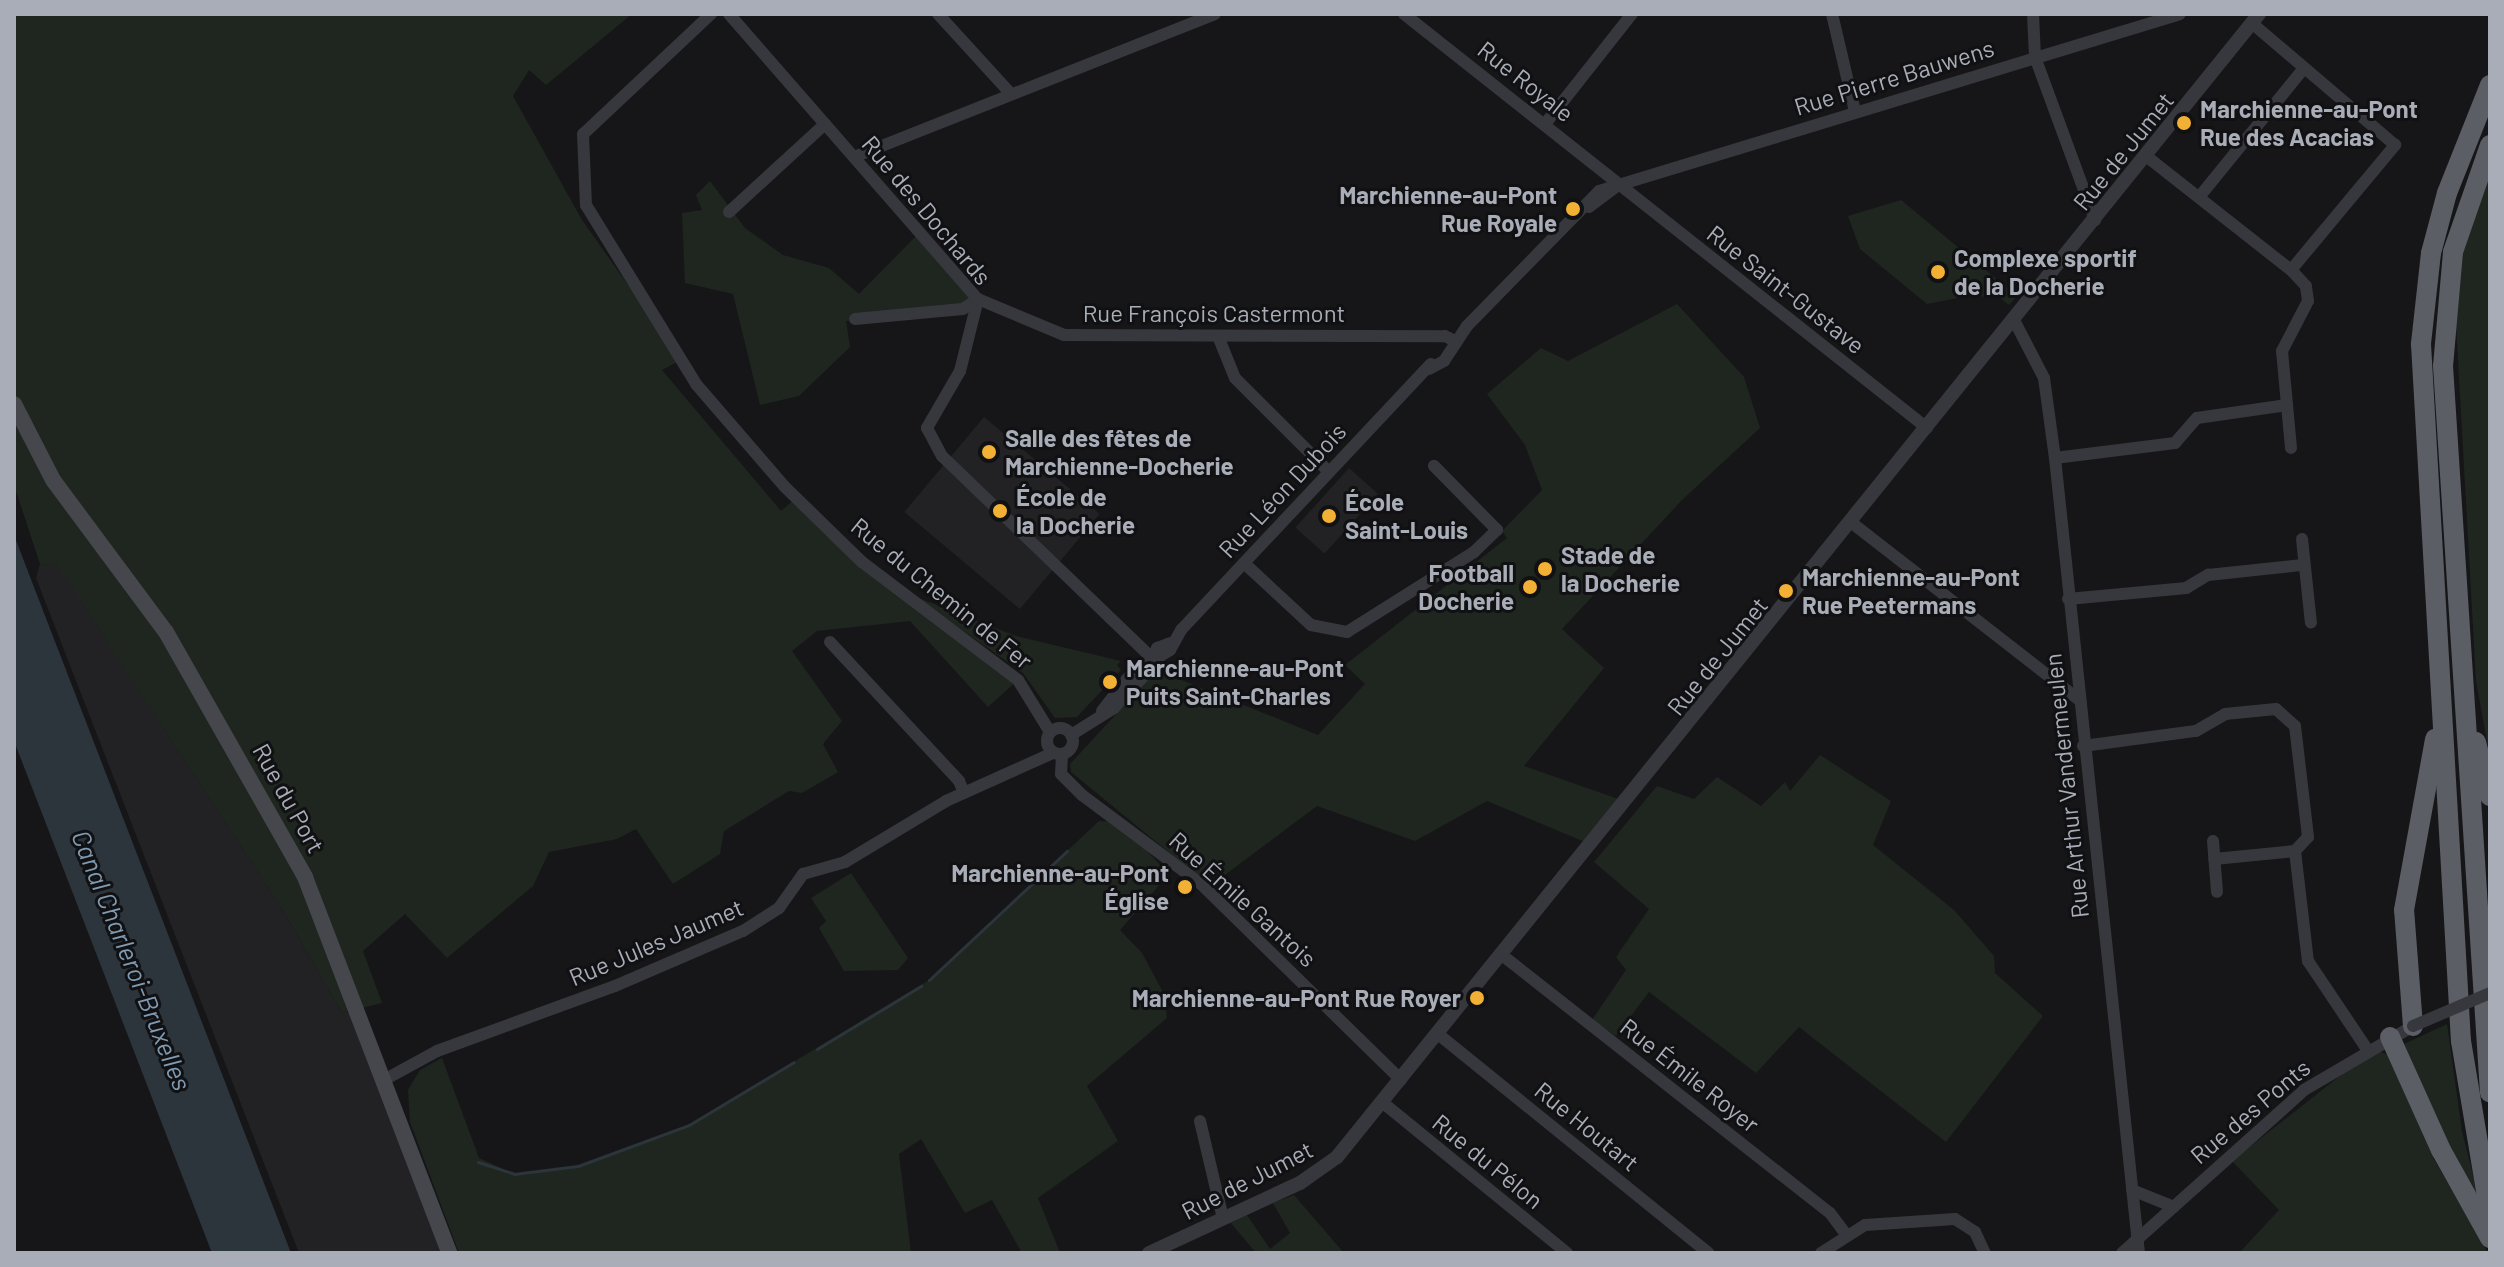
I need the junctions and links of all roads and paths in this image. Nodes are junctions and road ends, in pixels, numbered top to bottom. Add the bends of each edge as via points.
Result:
1 (711, 14) edge
2 (729, 14) edge
3 (938, 14) edge
4 (1215, 14) edge
5 (1404, 14) edge
6 (1632, 14) edge
7 (1832, 14) edge
8 (2033, 14) edge
9 (2180, 14) edge
10 (2256, 19) edge
11 (2035, 57) junction
12 (2304, 68) junction
13 (2490, 85) edge
14 (1011, 94) junction
15 (1855, 111) junction
16 (825, 124) junction
17 (1545, 124) junction
18 (2490, 145) edge
19 (2146, 156) junction
20 (854, 157) junction
21 (1619, 184) junction
22 (2200, 196) junction
23 (729, 212) dead end
24 (2095, 220) junction
25 (2291, 270) junction
26 (978, 299) junction
27 (855, 319) dead end
28 (2015, 322) junction
29 (1218, 336) junction
30 (1457, 342) junction
31 (14, 404) edge
32 (2287, 405) junction
33 (1927, 428) junction
34 (2291, 448) dead end
35 (2055, 458) junction
36 (1434, 466) dead end
37 (1329, 472) junction
38 (1852, 523) junction
39 (2302, 539) dead end
40 (1244, 563) junction
41 (2302, 565) junction
42 (2068, 599) junction
43 (2311, 623) dead end
44 (830, 642) dead end
45 (1154, 660) junction
46 (2462, 674) junction
47 (2078, 699) junction
48 (2441, 700) junction
49 (1050, 732) junction
50 (1071, 735) junction
51 (2083, 746) junction
52 (1057, 754) junction
53 (964, 793) junction
54 (2490, 796) edge
55 (2213, 841) dead end
56 (2295, 851) junction
57 (2214, 859) junction
58 (2217, 892) dead end
59 (1502, 955) junction
60 (2490, 993) edge
61 (2413, 1026) junction
62 (1438, 1034) junction
63 (2390, 1037) junction
64 (2367, 1049) junction
65 (384, 1080) junction
66 (1401, 1080) junction
67 (2490, 1092) edge
68 (1382, 1102) junction
69 (1200, 1121) dead end
70 (2132, 1190) junction
71 (2174, 1207) junction
72 (2490, 1215) edge
73 (1223, 1218) junction
74 (1846, 1234) junction
75 (2490, 1238) edge
76 (2137, 1239) junction
77 (1159, 1251) edge
78 (1706, 1252) edge
79 (1824, 1252) edge
80 (449, 1253) edge
81 (1567, 1253) edge
82 (1985, 1253) edge
83 (2122, 1253) edge
84 (2139, 1253) edge

1 - 49 street, Rue du Chemin de Fer via 583,134 586,205 696,384 784,486 862,562 1018,680
2 - 16 street, Rue des Dochards
3 - 14 street
4 - 14 street
5 - 17 street, Rue Royale
6 - 17 street
7 - 15 street
8 - 11 street
9 - 11 street, Rue Pierre Bauwens
10 - 12 street
10 - 19 street, Rue de Jumet
11 - 15 street, Rue Pierre Bauwens
11 - 24 street
12 - 22 street
12 - 25 street via 2395,145
13 - 48 highway via 2447,193 2425,300 2422,406
14 - 20 street
15 - 21 street, Rue Pierre Bauwens
16 - 20 street, Rue des Dochards
16 - 23 street
17 - 21 street, Rue Royale
18 - 46 highway via 2453,252 2444,351
19 - 22 street
19 - 24 street, Rue de Jumet
20 - 26 street, Rue des Dochards
21 - 30 street, Rue Léon Dubois via 1589,207
21 - 33 street, Rue Saint-Gustave
22 - 25 street
24 - 28 street, Rue de Jumet
25 - 32 street via 2306,286 2308,301 2282,351
26 - 27 street via 963,309
26 - 29 street, Rue François Castermont via 1064,335
26 - 45 street, Rue des Dochards via 960,371 927,428 942,456
28 - 33 street, Rue de Jumet
28 - 35 street, Rue Arthur Vandermeulen via 2044,378
29 - 30 street, Rue François Castermont via 1445,336
29 - 37 street via 1235,378
30 - 37 street, Rue Léon Dubois via 1441,365 1429,369
31 - 65 main road, Rue du Port via 35,452 166,632 251,776 305,877
32 - 34 street
32 - 35 street via 2197,418 2175,443
33 - 38 street, Rue de Jumet
35 - 42 street, Rue Arthur Vandermeulen
36 - 40 street via 1497,530 1474,552 1347,632 1311,625
37 - 40 street, Rue Léon Dubois
38 - 47 street
38 - 59 street, Rue de Jumet
39 - 41 street
40 - 45 street, Rue Léon Dubois via 1170,643 1164,657
41 - 42 street via 2208,575 2186,588
41 - 43 street
42 - 47 street, Rue Arthur Vandermeulen
44 - 53 street via 959,781
45 - 50 street, Rue Léon Dubois via 1114,708
46 - 54 highway
46 - 67 highway
47 - 51 street, Rue Arthur Vandermeulen
48 - 61 highway via 2404,910
48 - 72 highway via 2461,1041
49 - 50 street via 1061,728
49 - 52 street via 1046,742
50 - 52 street via 1072,747
51 - 56 street via 2196,731 2225,714 2276,709 2295,726 2308,837
51 - 70 street, Rue Arthur Vandermeulen
52 - 53 street, Rue Jules Jaumet
52 - 66 street, Rue Émile Gantois via 1061,774 1082,795 1201,884
53 - 65 street, Rue Jules Jaumet via 845,862 803,874 779,908 743,931 642,976 437,1051
55 - 57 street
56 - 57 street
56 - 64 street via 2308,961
57 - 58 street
59 - 62 street, Rue de Jumet
59 - 74 street, Rue Émile Royer via 1830,1213
60 - 61 street, Rue des Ponts, bridge
61 - 63 street, Rue des Ponts
62 - 66 street, Rue de Jumet
62 - 78 street, Rue Houtart
63 - 64 street, Rue des Ponts
63 - 75 highway via 2441,1150
64 - 71 street, Rue des Ponts via 2304,1090
65 - 80 main road, Rue du Port
66 - 68 street, Rue de Jumet
68 - 73 street, Rue de Jumet via 1322,1169
68 - 81 street, Rue du Pélon
69 - 73 street
70 - 71 street
70 - 76 street, Rue Arthur Vandermeulen
71 - 76 street, Rue des Ponts
73 - 77 street, Rue de Jumet
74 - 79 street
74 - 82 street via 1865,1225 1955,1219 1975,1232
76 - 83 street, Rue des Ponts
76 - 84 street, Rue Arthur Vandermeulen

